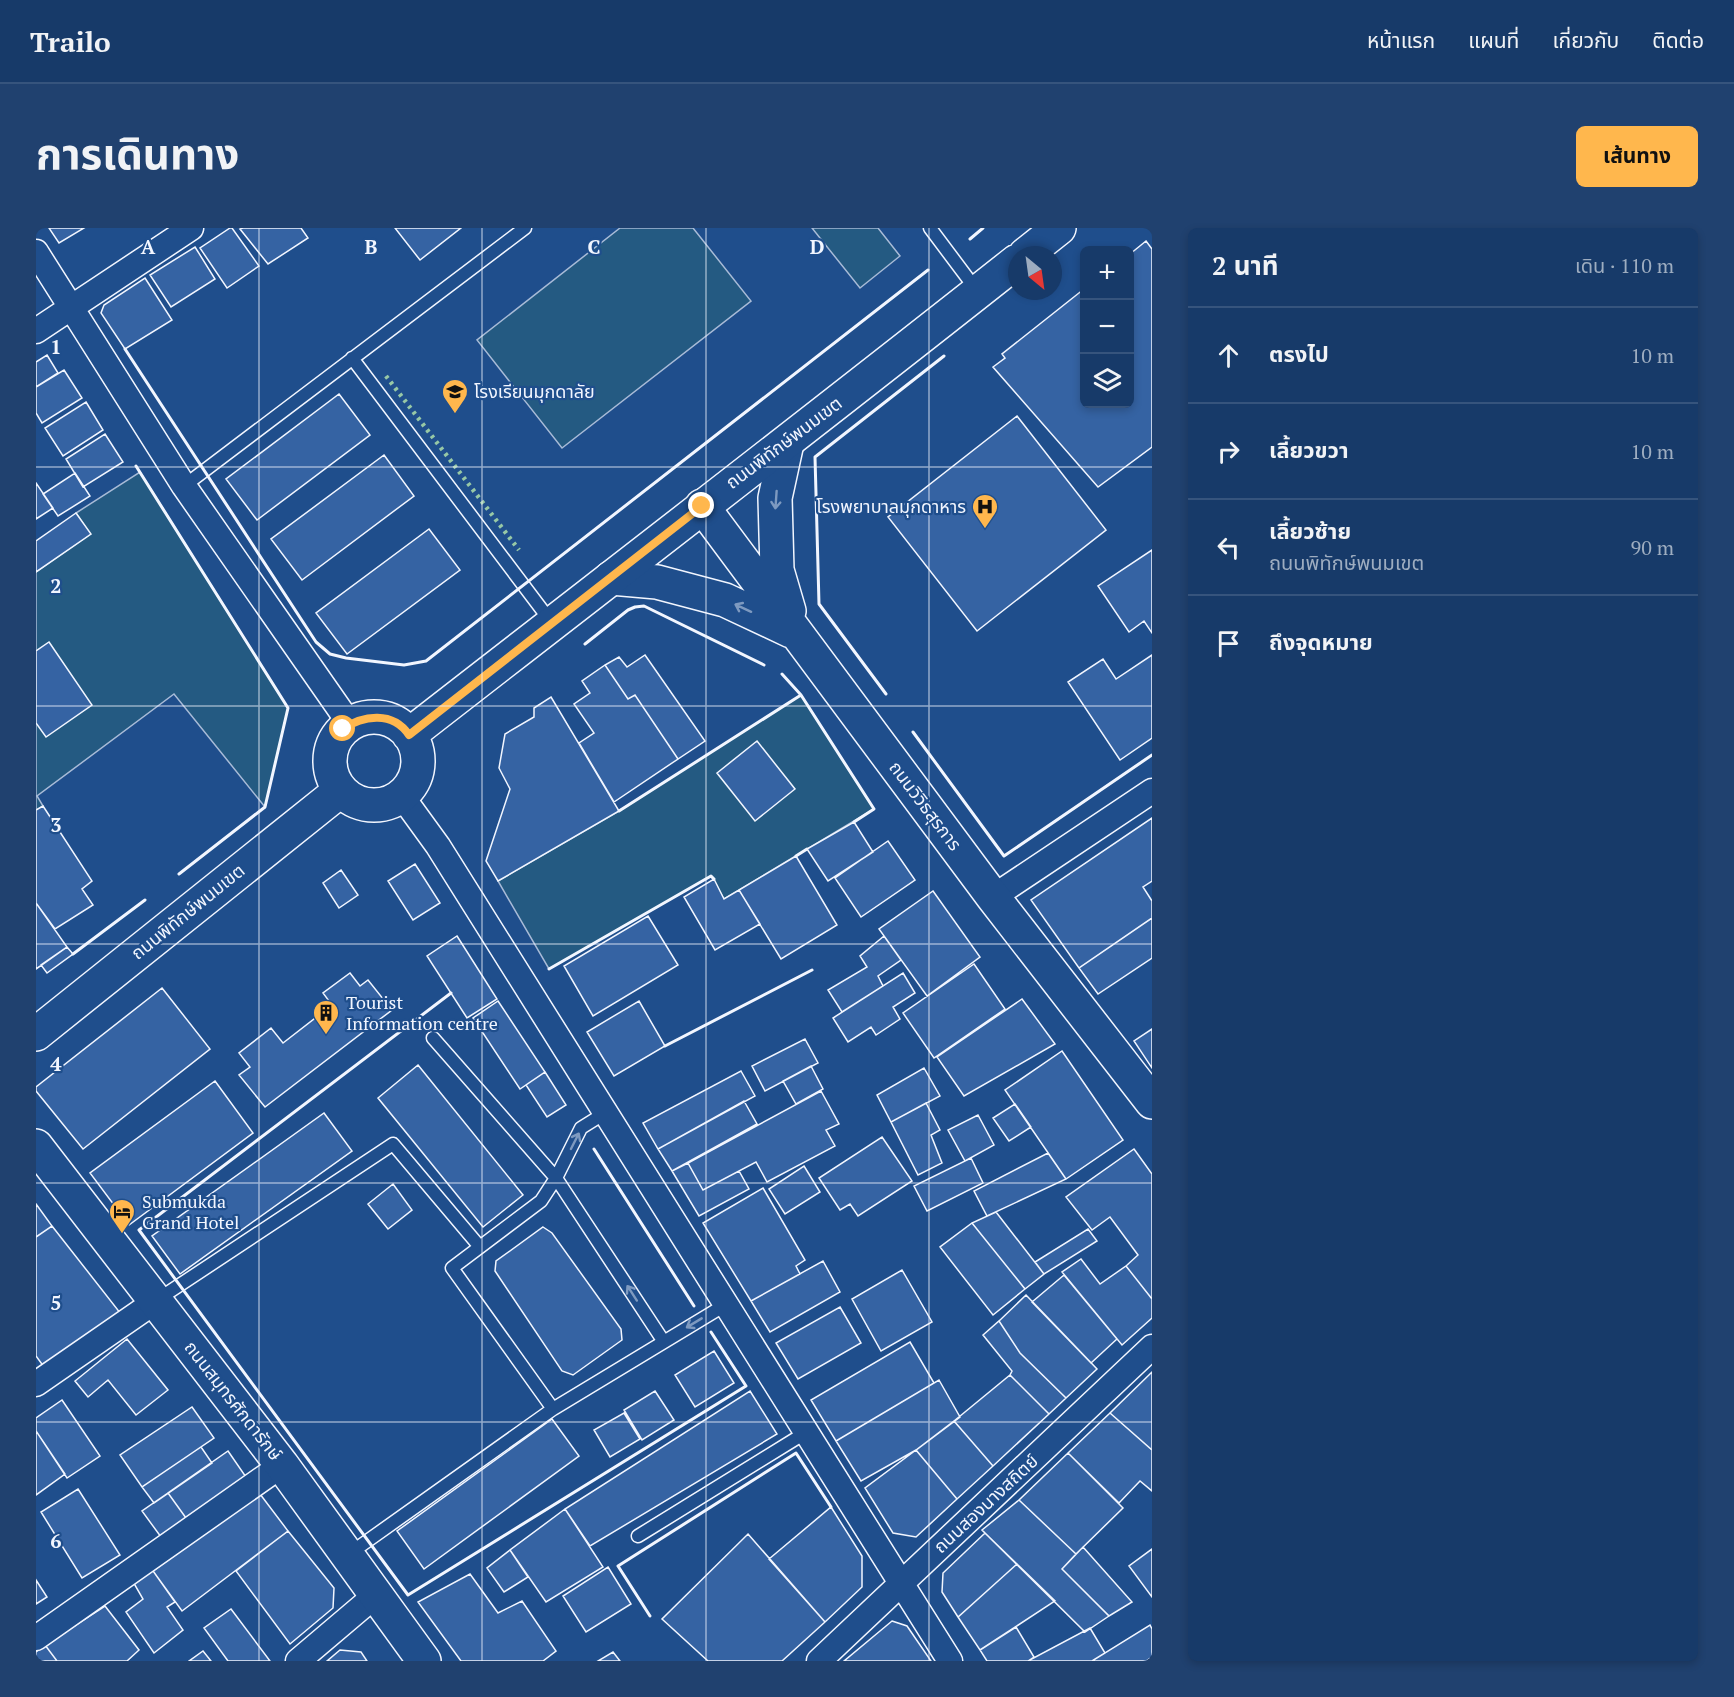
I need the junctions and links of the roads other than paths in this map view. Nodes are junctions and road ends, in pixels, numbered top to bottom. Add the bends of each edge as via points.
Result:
1 (191, 228) edge
2 (525, 228) edge
3 (930, 228) edge
4 (1059, 228) edge
5 (1036, 246) edge
6 (36, 252) edge
7 (1008, 268) edge
8 (978, 292) junction
9 (70, 307) junction
10 (36, 331) edge
11 (352, 358) junction
12 (787, 443) junction
13 (183, 486) junction
14 (702, 506) junction
15 (611, 578) junction
16 (553, 624) junction
17 (796, 633) junction
18 (350, 724) junction
19 (409, 735) junction
20 (341, 789) junction
21 (1152, 791) edge
22 (401, 795) junction
23 (993, 897) junction
24 (36, 1034) edge
25 (433, 1038) dead end
26 (1152, 1102) edge
27 (605, 1113) junction
28 (36, 1146) edge
29 (556, 1178) junction
30 (480, 1247) junction
31 (156, 1301) junction
32 (725, 1305) junction
33 (664, 1342) junction
34 (1152, 1347) edge
35 (36, 1384) edge
36 (553, 1409) junction
37 (805, 1433) junction
38 (282, 1465) junction
39 (638, 1536) dead end
40 (348, 1555) junction
41 (901, 1585) junction
42 (377, 1594) junction
43 (36, 1638) edge
44 (298, 1661) edge
45 (424, 1661) edge
46 (819, 1661) edge
47 (950, 1661) edge

1 - 9 street
2 - 11 lane
3 - 8 lane
4 - 5 main road
6 - 9 street
7 - 8 main road, ถนนพิทักษ์พนมเขต
8 - 12 main road, ถนนพิทักษ์พนมเขต
9 - 10 street
9 - 13 street
11 - 13 lane
11 - 16 lane
12 - 14 main road, ถนนพิทักษ์พนมเขต
12 -> 17 main road via 775,498 777,570
13 - 18 street
14 - 15 main road, ถนนพิทักษ์พนมเขต
14 - 17 main road, ถนนวิวิธสุรการ
15 - 16 main road, ถนนพิทักษ์พนมเขต
17 -> 15 main road via 725,600 657,582
16 - 19 main road, ถนนพิทักษ์พนมเขต
17 - 23 main road, ถนนวิวิธสุรการ
18 - 19 main road via 373,716 388,719
18 - 20 main road via 337,736 331,750 330,768
19 - 22 main road via 418,756 417,771
20 - 22 main road via 364,804 380,804
20 - 24 main road, ถนนพิทักษ์พนมเขต
21 - 23 street
22 - 27 street via 438,846
23 - 26 main road, ถนนวิวิธสุรการ
25 - 29 lane
29 -> 27 lane via 581,1128
27 - 32 street
28 - 31 main road, ถนนสมุทรศักดารักษ์
29 - 30 lane via 541,1201
33 -> 29 lane
30 - 31 lane via 393,1144
30 - 36 lane via 452,1268
31 - 35 street
31 - 38 main road, ถนนสมุทรศักดารักษ์
32 -> 33 lane
32 - 37 street
33 - 36 lane
34 - 41 street, ถนนสองนางสถิตย์
36 - 40 lane
37 - 39 lane
37 - 41 street
38 - 40 main road, ถนนสมุทรศักดารักษ์
38 - 43 street
40 - 42 main road, ถนนสมุทรศักดารักษ์
41 - 46 street, ถนนสองนางสถิตย์
41 - 47 street
42 - 44 street
42 - 45 main road, ถนนสมุทรศักดารักษ์

